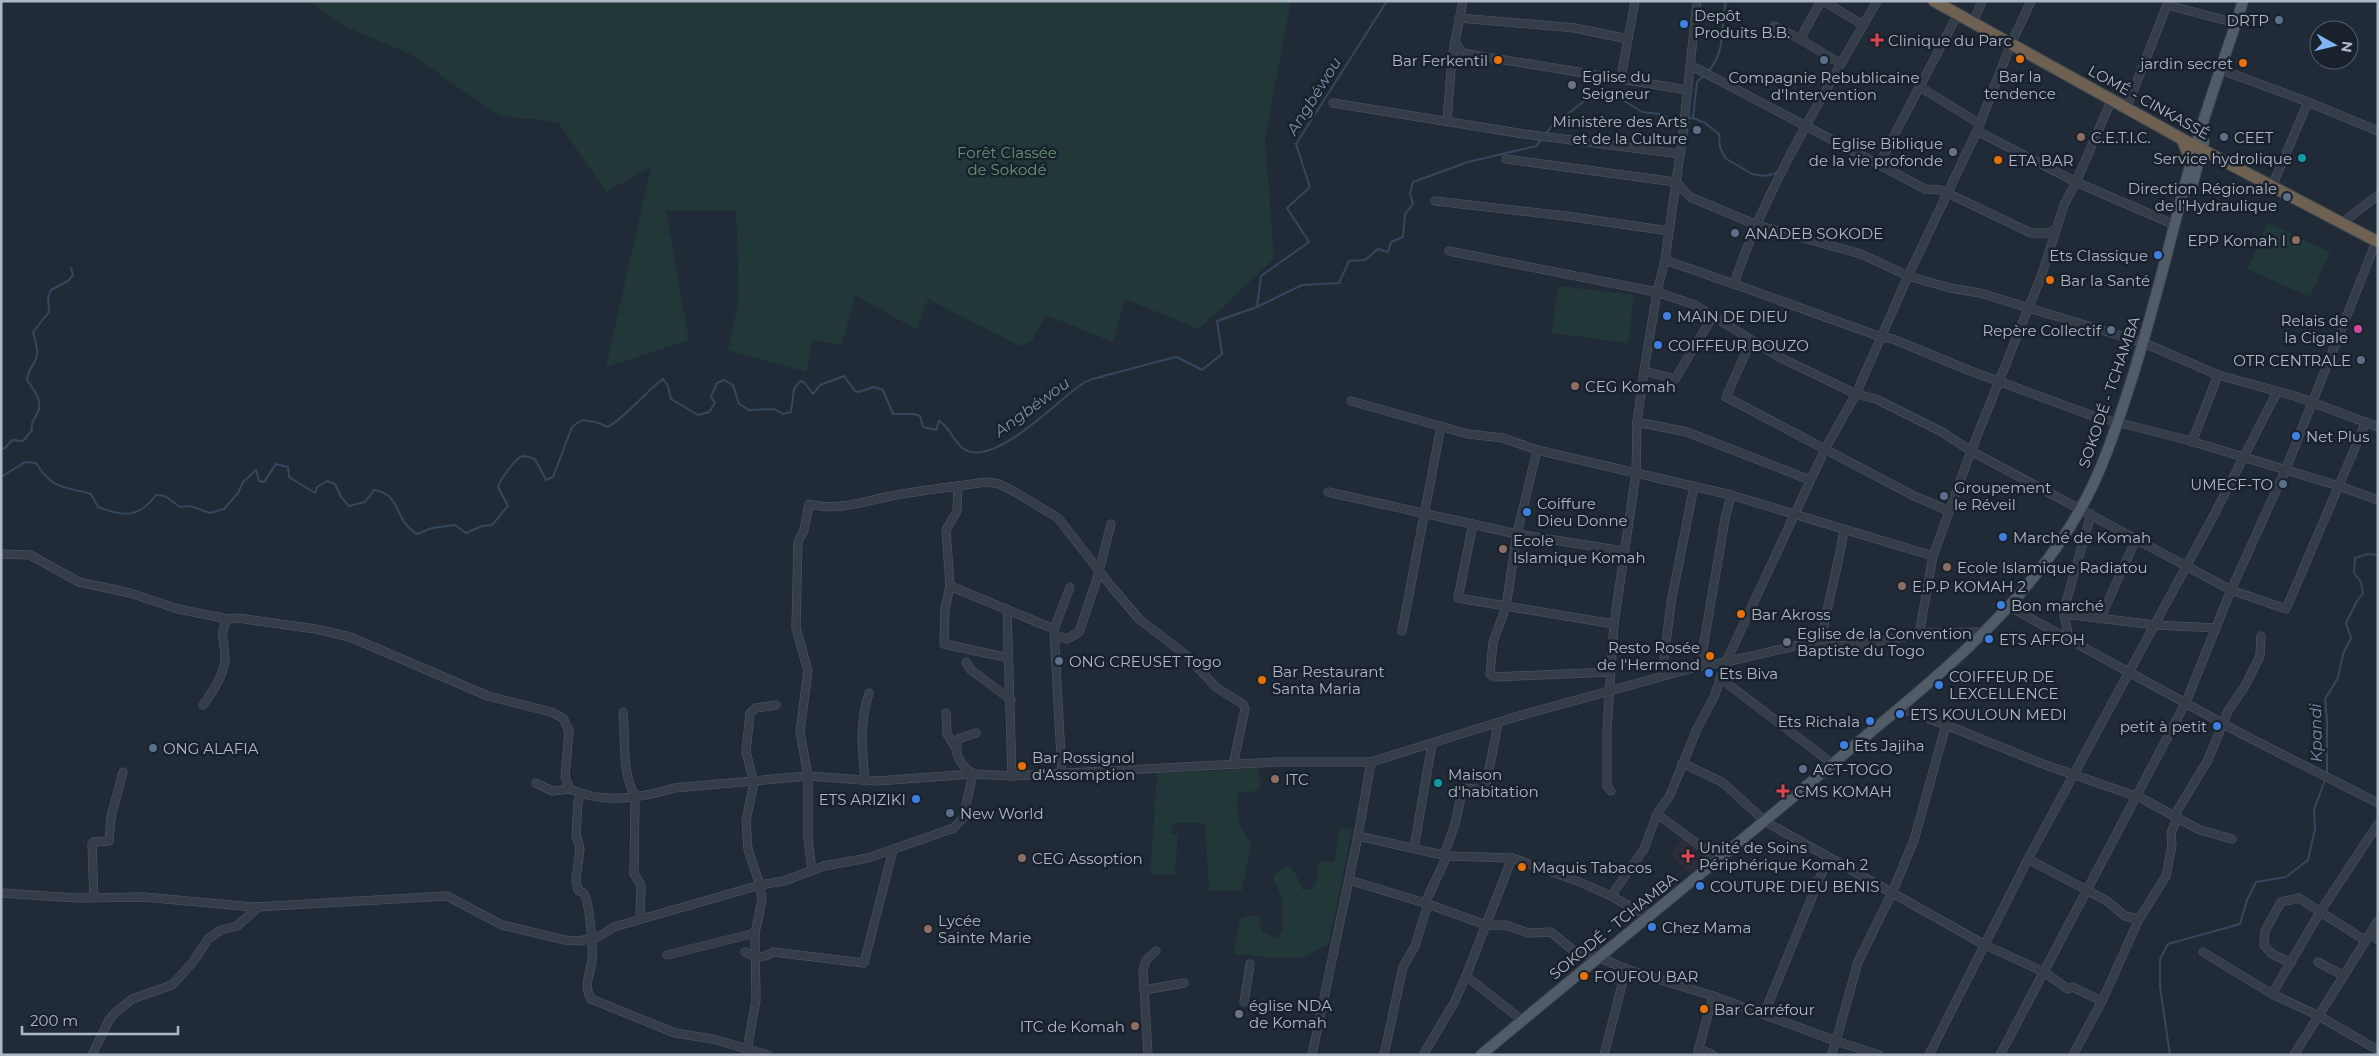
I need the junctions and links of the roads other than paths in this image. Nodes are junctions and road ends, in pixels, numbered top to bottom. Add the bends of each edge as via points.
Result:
1 (1462, 1) edge
2 (1635, 1) edge
3 (1698, 1) edge
4 (1822, 1) edge
5 (1877, 1) edge
6 (1934, 1) edge
7 (1982, 1) edge
8 (2031, 1) edge
9 (2244, 1) edge
10 (2249, 1) edge
11 (1958, 14) junction
12 (1459, 18) junction
13 (1973, 23) junction
14 (2236, 24) junction
15 (1774, 26) dead end
16 (1863, 26) junction
17 (1628, 39) junction
18 (1800, 39) junction
19 (1455, 41) junction
20 (2012, 44) junction
21 (1462, 53) junction
22 (1452, 57) junction
23 (1841, 64) junction
24 (1690, 65) junction
25 (2224, 70) junction
26 (1621, 77) junction
27 (1920, 87) junction
28 (1688, 90) junction
29 (2112, 99) junction
30 (2308, 102) junction
31 (1333, 103) dead end
32 (2127, 107) junction
33 (1446, 121) junction
34 (1806, 126) junction
35 (1979, 127) junction
36 (2378, 131) edge
37 (2182, 139) junction
38 (2199, 147) junction
39 (1680, 154) junction
40 (1506, 159) dead end
41 (2192, 161) junction
42 (1880, 164) junction
43 (1676, 182) junction
44 (2076, 182) junction
45 (2272, 186) junction
46 (1947, 193) junction
47 (2378, 195) edge
48 (1435, 201) dead end
49 (2342, 223) junction
50 (1757, 225) junction
51 (2175, 225) junction
52 (2054, 230) junction
53 (1669, 231) junction
54 (2377, 242) edge
55 (1449, 252) dead end
56 (1665, 260) junction
57 (1908, 276) junction
58 (2162, 280) junction
59 (1734, 284) junction
60 (1657, 292) junction
61 (2028, 307) junction
62 (1713, 316) junction
63 (1881, 337) junction
64 (1751, 341) junction
65 (2144, 343) junction
66 (1644, 371) junction
67 (2218, 375) junction
68 (1998, 381) junction
69 (2277, 392) junction
70 (1856, 394) junction
71 (1351, 401) dead end
72 (2312, 402) junction
73 (2118, 421) junction
74 (1637, 422) junction
75 (2366, 422) junction
76 (1441, 426) junction
77 (2378, 427) edge
78 (2192, 442) junction
79 (1825, 449) junction
80 (1537, 450) junction
81 (1971, 451) junction
82 (2242, 458) junction
83 (2285, 471) junction
84 (1636, 473) junction
85 (1810, 480) junction
86 (958, 486) junction
87 (1694, 486) junction
88 (2339, 486) junction
89 (1328, 492) dead end
90 (1732, 495) junction
91 (2378, 500) edge
92 (2081, 508) junction
93 (1949, 511) junction
94 (1425, 514) junction
95 (1794, 514) junction
96 (2091, 514) junction
97 (1111, 524) dead end
98 (1473, 524) junction
99 (1844, 530) junction
100 (1517, 534) junction
101 (2136, 539) junction
102 (1623, 551) junction
103 (1, 554) edge
104 (1933, 556) junction
105 (2186, 566) junction
106 (1099, 570) junction
107 (950, 586) junction
108 (1070, 587) dead end
109 (2231, 590) junction
110 (1506, 607) junction
111 (2010, 607) junction
112 (1007, 609) junction
113 (2064, 614) junction
114 (2100, 618) junction
115 (228, 619) junction
116 (1614, 624) junction
117 (2156, 625) junction
118 (2216, 628) junction
119 (1402, 631) dead end
120 (1054, 632) junction
121 (1985, 632) junction
122 (1919, 635) junction
123 (2261, 636) dead end
124 (2070, 639) junction
125 (1821, 646) junction
126 (1009, 658) junction
127 (1664, 658) dead end
128 (966, 662) dead end
129 (1726, 662) junction
130 (1700, 666) junction
131 (2131, 671) junction
132 (1610, 672) junction
133 (1720, 678) junction
134 (1609, 690) junction
135 (869, 693) dead end
136 (1011, 700) junction
137 (2186, 702) junction
138 (203, 705) dead end
139 (776, 705) dead end
140 (1900, 708) junction
141 (623, 712) dead end
142 (946, 713) dead end
143 (2223, 723) junction
144 (1498, 724) junction
145 (1946, 725) junction
146 (976, 733) dead end
147 (1432, 744) junction
148 (957, 750) junction
149 (1371, 762) junction
150 (1682, 763) junction
151 (1833, 764) junction
152 (1233, 765) junction
153 (123, 772) dead end
154 (973, 774) junction
155 (1062, 774) junction
156 (2074, 775) junction
157 (808, 776) junction
158 (1012, 776) junction
159 (825, 777) junction
160 (865, 781) junction
161 (754, 782) junction
162 (536, 783) dead end
163 (570, 789) junction
164 (1611, 791) dead end
165 (581, 794) junction
166 (635, 796) junction
167 (2136, 797) junction
168 (2378, 803) edge
169 (808, 808) junction
170 (1657, 814) junction
171 (2175, 817) junction
172 (1766, 822) junction
173 (2378, 824) edge
174 (1358, 836) junction
175 (2232, 838) dead end
176 (1414, 848) junction
177 (893, 850) junction
178 (1446, 855) junction
179 (1512, 858) junction
180 (1828, 858) junction
181 (2028, 859) junction
182 (1715, 862) junction
183 (812, 870) junction
184 (1349, 880) junction
185 (760, 885) junction
186 (2087, 890) junction
187 (1, 893) edge
188 (1892, 893) junction
189 (1612, 896) junction
190 (94, 898) junction
191 (1426, 903) junction
192 (259, 907) junction
193 (2320, 912) junction
194 (1647, 916) junction
195 (640, 919) junction
196 (2139, 919) junction
197 (2378, 921) edge
198 (1486, 925) junction
199 (755, 933) junction
200 (592, 938) junction
201 (2368, 938) junction
202 (2378, 940) edge
203 (1985, 945) junction
204 (1156, 951) dead end
205 (745, 952) dead end
206 (2203, 952) dead end
207 (667, 955) dead end
208 (1598, 957) junction
209 (755, 958) junction
210 (2291, 962) junction
211 (2318, 962) dead end
212 (1250, 964) dead end
213 (1626, 969) junction
214 (2044, 972) junction
215 (1466, 976) junction
216 (2344, 976) junction
217 (1184, 983) dead end
218 (1144, 990) junction
219 (2272, 994) junction
220 (1713, 996) junction
221 (2102, 1001) junction
222 (1244, 1002) dead end
223 (1764, 1014) junction
224 (2319, 1016) junction
225 (1518, 1017) dead end
226 (1836, 1041) junction
227 (2378, 1050) edge
228 (747, 1051) edge
229 (1698, 1052) edge
230 (1314, 1053) edge
231 (92, 1055) edge
232 (768, 1055) edge
233 (1148, 1055) edge
234 (1384, 1055) edge
235 (1423, 1055) edge
236 (1481, 1055) edge
237 (1604, 1055) edge
238 (1714, 1055) edge
239 (1831, 1055) edge
240 (1879, 1055) edge
241 (1929, 1055) edge
242 (2000, 1055) edge
243 (2073, 1055) edge
244 (2294, 1055) edge
245 (2375, 1055) edge

1 - 12 street
2 - 17 street
3 - 24 street
4 - 16 street
4 - 18 street
5 - 16 street
6 - 11 highway, LOMÉ - CINKASSÉ
7 - 13 street
8 - 20 street
9 - 14 main road
10 - 25 main road
11 - 13 highway, LOMÉ - CINKASSÉ
11 - 27 street
12 - 17 street via 1575,28
12 - 19 street
13 - 20 highway, LOMÉ - CINKASSÉ
14 - 25 main road
14 - 32 street via 2167,5
15 - 18 street
16 - 23 street
17 - 26 street
18 - 23 street
19 - 21 street
19 - 22 street
20 - 29 highway, LOMÉ - CINKASSÉ
20 - 35 street
21 - 22 street
21 - 26 street
22 - 33 street
23 - 34 street
24 - 28 street
24 - 34 street
25 - 30 street
25 - 38 main road
26 - 28 street
27 - 35 street
27 - 42 street
28 - 39 street
29 - 32 highway, LOMÉ - CINKASSÉ
29 - 44 street
30 - 36 street
30 - 45 street
31 - 33 street
32 - 37 highway, LOMÉ - CINKASSÉ
33 - 39 street
34 - 42 street
34 - 50 street
35 - 44 street
35 - 46 street
37 - 38 highway, LOMÉ - CINKASSÉ
37 - 41 highway
38 - 41 main road, SOKODÉ - TCHAMBA
38 - 45 highway, LOMÉ - CINKASSÉ
38 - 58 main road, SOKODÉ - TCHAMBA via 2170,261
39 - 43 street
40 - 43 street
41 - 51 main road, SOKODÉ - TCHAMBA
42 - 46 street via 1925,189
43 - 50 street via 1690,198
43 - 53 street
44 - 51 street
44 - 52 street
45 - 49 highway, LOMÉ - CINKASSÉ
46 - 52 street via 2031,233
46 - 57 street
47 - 49 street
48 - 53 street
49 - 54 highway, LOMÉ - CINKASSÉ
50 - 57 street via 1860,254
50 - 59 street
51 - 58 main road, SOKODÉ - TCHAMBA
52 - 61 street via 2050,250
53 - 56 street
54 - 72 street
55 - 60 street
56 - 59 street
56 - 60 street
57 - 61 street
57 - 63 street
58 - 65 main road, SOKODÉ - TCHAMBA
59 - 63 street
60 - 62 street via 1695,305
60 - 66 street
61 - 65 street
61 - 68 street
62 - 64 street
62 - 66 street via 1675,380
63 - 68 street
63 - 70 street
64 - 70 street
64 - 79 street via 1726,397
65 - 67 street
65 - 73 main road, SOKODÉ - TCHAMBA
66 - 74 street
67 - 69 street
67 - 78 street
68 - 73 street via 2093,416
68 - 81 street
69 - 72 street
69 - 82 street
70 - 79 street
70 - 81 street via 1876,399 1942,432
71 - 76 street
72 - 75 street
72 - 83 street
73 - 78 street
73 - 92 main road, SOKODÉ - TCHAMBA
74 - 84 street
74 - 85 street via 1687,432
75 - 77 street
75 - 88 street
76 - 80 street via 1468,434 1503,438
76 - 94 street
78 - 82 street
79 - 85 street
79 - 93 street
80 - 84 street
80 - 100 street
81 - 92 street
81 - 93 street
82 - 83 street
82 - 105 street
83 - 88 street
83 - 109 street
84 - 87 street
84 - 102 street
85 - 95 street
86 - 106 street via 987,482 999,484 1040,506 1064,524
86 - 107 street via 956,511 946,530
86 - 157 street via 867,502 809,504 798,542 796,628 808,671 800,732
87 - 90 street
87 - 127 street via 1670,603
88 - 91 street
88 - 109 street via 2286,609
89 - 94 street
90 - 95 street
90 - 130 street
92 - 96 street
92 - 111 main road, SOKODÉ - TCHAMBA via 2044,565
93 - 104 street
94 - 98 street
94 - 119 street
95 - 99 street
95 - 129 street
96 - 101 street
96 - 113 street
97 - 106 street
98 - 100 street
98 - 110 street via 1458,598
99 - 104 street
99 - 125 street via 1824,616
100 - 102 street
100 - 110 street
101 - 105 street
101 - 114 street
102 - 116 street
103 - 115 street via 30,555 79,582
104 - 122 street
105 - 109 street
105 - 117 street
106 - 120 street via 1079,632 1067,639
106 - 152 street via 1139,618 1182,652 1217,688 1243,704 1245,709
107 - 112 street
107 - 126 street via 944,644
108 - 120 street
109 - 118 street
110 - 116 street
110 - 132 street via 1494,642 1490,674
111 - 121 main road, SOKODÉ - TCHAMBA
111 - 124 street
112 - 120 street
112 - 126 street
113 - 114 street
113 - 124 street
114 - 117 street
115 - 138 street via 222,629 225,658 221,674
115 - 163 street via 316,629 350,637 488,696 557,715 567,724 569,731 566,778
116 - 132 street
117 - 118 street
117 - 131 street
118 - 137 street
120 - 155 street
121 - 122 street
121 - 140 main road, SOKODÉ - TCHAMBA
122 - 125 street via 1851,646
123 - 143 street via 2260,656
124 - 131 street
125 - 129 street via 1799,646
126 - 136 street
128 - 136 street via 971,670
129 - 130 street
129 - 133 street
130 - 134 street
131 - 137 street
131 - 156 street
132 - 134 street
133 - 150 street
133 - 151 street
134 - 144 street
134 - 164 street via 1607,786
135 - 160 street via 860,731
136 - 158 street
137 - 143 street
137 - 167 street
139 - 161 street via 756,708 750,713 746,752
140 - 145 street
140 - 151 main road, SOKODÉ - TCHAMBA
141 - 166 street via 629,785
142 - 148 street via 947,734
143 - 168 street
143 - 171 street via 2208,760
144 - 147 street
144 - 178 street via 1484,790 1463,788
145 - 156 street
145 - 188 street via 1914,840
146 - 148 street via 958,739
147 - 149 street
147 - 176 street
148 - 154 street via 962,766
149 - 152 street
149 - 174 street
150 - 170 street via 1670,796
150 - 172 street via 1722,782
151 - 172 main road, SOKODÉ - TCHAMBA
152 - 155 street
153 - 190 street via 108,841 92,844
154 - 158 street
154 - 160 street
154 - 177 street via 961,822 954,828
155 - 158 street
156 - 167 street
156 - 181 street
157 - 159 street
157 - 161 street
157 - 169 street
159 - 160 street
159 - 169 street via 814,782
161 - 166 street via 674,788
161 - 185 street via 746,822 748,850
162 - 163 street via 552,791
163 - 165 street
165 - 166 street
165 - 200 street via 576,835 580,849 576,880 586,901
166 - 195 street via 634,874 641,885
167 - 171 street
167 - 186 street
169 - 183 street
170 - 182 street via 1703,848
170 - 189 street via 1644,849
171 - 175 street via 2210,834
171 - 196 street via 2166,876
172 - 180 street
172 - 182 main road, SOKODÉ - TCHAMBA
173 - 193 street
174 - 176 street
174 - 184 street
176 - 178 street
177 - 183 street
177 - 209 street via 864,963 772,952
178 - 179 street
178 - 191 street
179 - 189 street
179 - 198 street
180 - 188 street
180 - 223 street
181 - 186 street
181 - 203 street
182 - 194 main road, SOKODÉ - TCHAMBA
183 - 185 street via 784,881
184 - 191 street
184 - 230 street
185 - 195 street
185 - 199 street via 762,900
186 - 196 street via 2125,916
186 - 214 street
187 - 190 street
188 - 203 street
188 - 226 street via 1858,962
189 - 194 street
190 - 192 street via 191,900 231,907
191 - 198 street
191 - 234 street via 1415,946 1403,967
192 - 200 street via 447,896 502,925 564,940
192 - 231 street via 237,926 221,930 208,939 172,985 132,999 115,1013 108,1020
193 - 201 street
193 - 210 street
193 - 210 street via 2299,898 2281,902 2275,910 2265,932 2264,945 2272,954
194 - 208 main road, SOKODÉ - TCHAMBA
195 - 200 street
196 - 221 street
197 - 201 street
198 - 208 street via 1506,925 1528,933 1551,932 1575,952
198 - 215 street
199 - 207 street
199 - 209 street
200 - 228 street via 587,992 591,999 675,1033 713,1039
201 - 202 street
201 - 216 street
203 - 214 street
203 - 241 street
204 - 218 street via 1146,960
205 - 209 street
206 - 219 street
208 - 213 street
208 - 236 main road, SOKODÉ - TCHAMBA
209 - 228 street via 756,1000
210 - 219 street
211 - 216 street
212 - 222 street
213 - 220 street
213 - 237 street
214 - 221 street via 2068,989 2072,987
214 - 242 street
215 - 225 street
215 - 235 street
216 - 224 street
217 - 218 street
218 - 233 street
219 - 224 street
220 - 223 street
220 - 229 street
221 - 243 street
223 - 226 street
224 - 227 street
224 - 244 street
226 - 239 street
226 - 240 street
227 - 245 street
228 - 232 street
229 - 238 street

